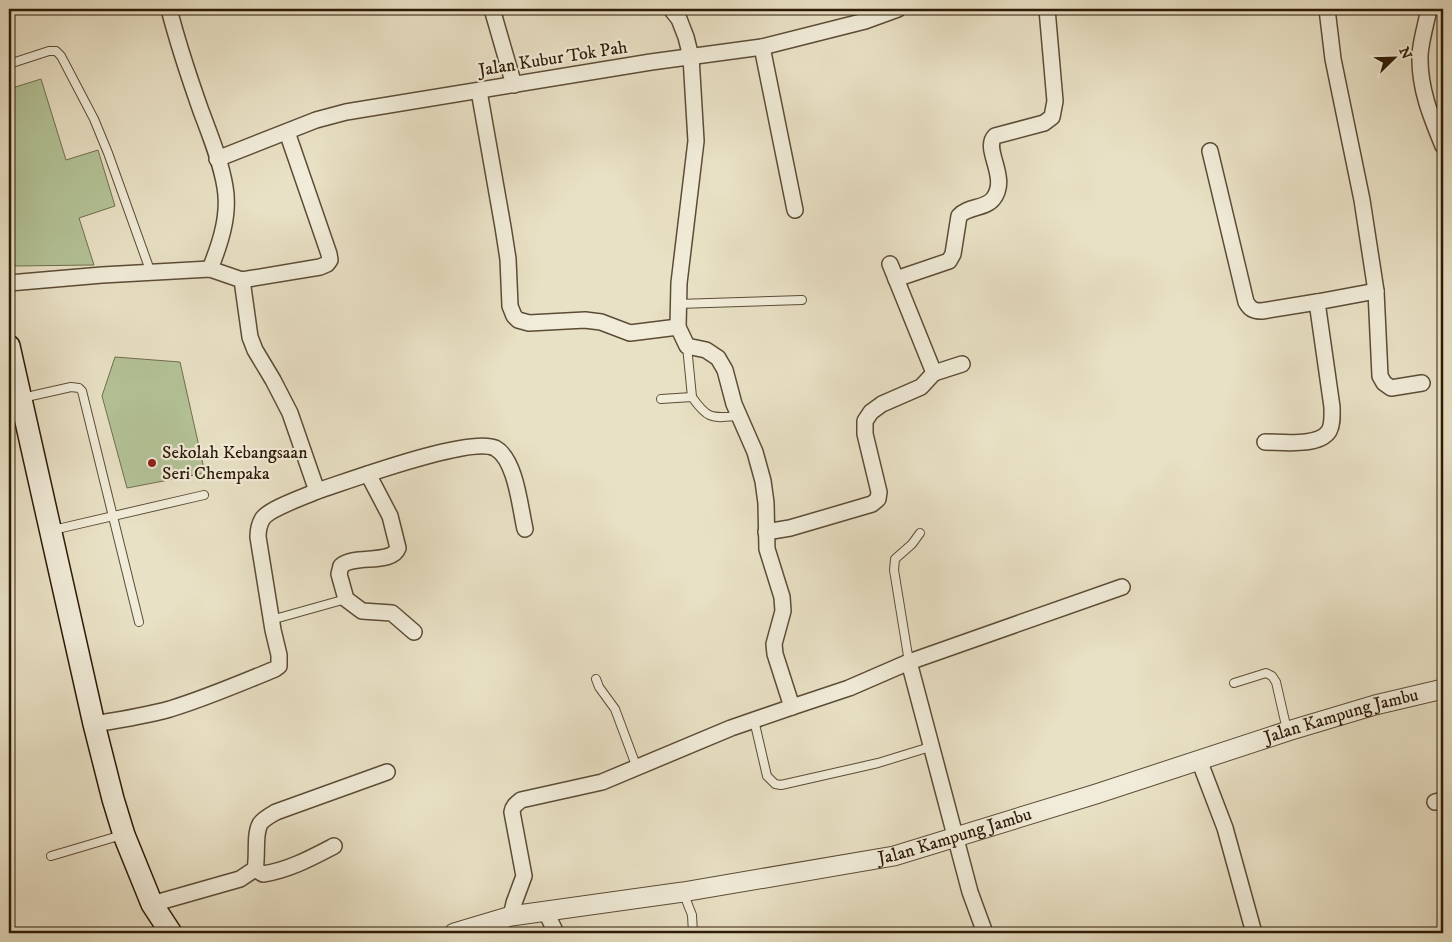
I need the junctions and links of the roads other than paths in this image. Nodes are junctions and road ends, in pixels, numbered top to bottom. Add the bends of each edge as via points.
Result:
1 (170, 9) edge
2 (492, 9) edge
3 (670, 9) edge
4 (898, 9) edge
5 (1047, 9) edge
6 (1327, 9) edge
7 (1429, 9) edge
8 (762, 47) junction
9 (691, 57) junction
10 (9, 64) edge
11 (514, 85) junction
12 (479, 91) junction
13 (287, 132) junction
14 (1443, 146) edge
15 (1210, 151) dead end
16 (217, 160) junction
17 (795, 210) dead end
18 (890, 264) dead end
19 (210, 269) junction
20 (151, 273) junction
21 (896, 279) junction
22 (242, 280) junction
23 (9, 283) edge
24 (1376, 291) junction
25 (802, 300) dead end
26 (1317, 302) junction
27 (678, 304) junction
28 (678, 326) junction
29 (9, 346) edge
30 (687, 346) junction
31 (962, 364) dead end
32 (934, 373) junction
33 (1422, 383) dead end
34 (692, 397) junction
35 (21, 399) junction
36 (661, 399) dead end
37 (739, 416) junction
38 (1265, 442) dead end
39 (368, 474) junction
40 (317, 491) junction
41 (204, 495) dead end
42 (112, 516) junction
43 (525, 529) dead end
44 (51, 531) junction
45 (766, 532) junction
46 (920, 533) dead end
47 (1122, 586) dead end
48 (346, 599) junction
49 (272, 620) junction
50 (139, 622) dead end
51 (414, 632) dead end
52 (908, 662) junction
53 (596, 679) dead end
54 (1234, 683) dead end
55 (1443, 690) edge
56 (792, 707) junction
57 (754, 720) junction
58 (94, 724) junction
59 (1288, 731) junction
60 (930, 747) junction
61 (1199, 760) junction
62 (637, 768) junction
63 (387, 772) dead end
64 (124, 835) junction
65 (955, 837) junction
66 (334, 846) dead end
67 (51, 856) dead end
68 (255, 869) junction
69 (683, 892) junction
70 (152, 904) junction
71 (546, 912) junction
72 (511, 916) junction
73 (160, 933) edge
74 (171, 933) edge
75 (458, 933) edge
76 (556, 933) edge
77 (693, 933) edge
78 (985, 933) edge
79 (1254, 933) edge

1 - 16 street via 179,49
2 - 11 street
3 - 9 street via 679,19
4 - 8 street, Jalan Kubur Tok Pah via 848,26
5 - 21 street via 1055,101 1052,117 1044,123 992,138 1000,180 993,198 959,216 953,254 949,260
6 - 24 street via 1333,59 1362,200
7 - 14 street via 1420,54 1422,83 1427,107
8 - 9 street, Jalan Kubur Tok Pah
8 - 17 street
9 - 11 street, Jalan Kubur Tok Pah
9 - 27 street via 696,141
10 - 20 lane via 52,50 61,56 94,119
11 - 12 street, Jalan Kubur Tok Pah
12 - 13 street, Jalan Kubur Tok Pah via 346,112
12 - 28 street via 508,259 510,306 514,316 529,323 601,322 630,333
13 - 16 street, Jalan Kubur Tok Pah
13 - 22 street via 330,260 320,267
15 - 26 street via 1249,308 1262,311
16 - 19 street via 225,188 225,212
18 - 21 street
19 - 20 street
19 - 22 street
20 - 23 street
21 - 32 street
22 - 40 street via 250,337 290,413
24 - 26 street
24 - 33 street via 1380,376 1391,388
25 - 27 lane
26 - 38 street via 1330,385 1332,424 1322,438 1312,442
27 - 28 street
28 - 30 street
29 - 35 main road
30 - 34 lane
30 - 37 street via 706,350 718,358
31 - 32 street
32 - 45 street via 921,387 882,404 865,421 865,434 879,492 875,502 799,526
34 - 36 lane
34 - 37 lane via 702,412 709,416
35 - 42 lane via 71,387 82,391
35 - 44 main road
37 - 45 street via 755,452 763,482
39 - 40 street
39 - 43 street via 447,450 495,448 513,472
39 - 48 street via 390,516 398,548 389,556 348,561 341,566 339,574
40 - 49 street via 270,512 259,526
41 - 42 lane
42 - 44 lane
42 - 50 lane
44 - 58 main road
45 - 56 street via 767,549 782,597 783,612 774,644 775,654
46 - 52 lane via 894,560
47 - 52 street
48 - 49 lane
48 - 51 street via 362,611 392,613
49 - 58 street via 280,661 275,669 170,709
52 - 56 street via 849,688
52 - 60 street
53 - 62 lane via 615,709
54 - 59 lane via 1266,673 1272,676
55 - 59 street, Jalan Kampung Jambu via 1375,705
56 - 57 street
57 - 60 lane via 767,776 781,785 878,763
57 - 62 street
58 - 64 main road
59 - 61 street, Jalan Kampung Jambu
60 - 65 street
61 - 65 street, Jalan Kampung Jambu
61 - 79 street via 1225,828
62 - 72 street via 602,782 521,800 513,807 524,876
63 - 68 street via 268,817 260,824
64 - 67 lane
64 - 70 main road
65 - 69 street, Jalan Kampung Jambu via 894,856
65 - 78 street
66 - 68 street via 290,868 263,874
68 - 70 street via 240,879
69 - 71 street, Jalan Kampung Jambu
69 - 77 lane via 692,915
70 - 73 main road
70 - 74 main road
71 - 72 street, Jalan Kampung Jambu
71 - 76 street
72 - 75 street, Jalan Kampung Jambu

